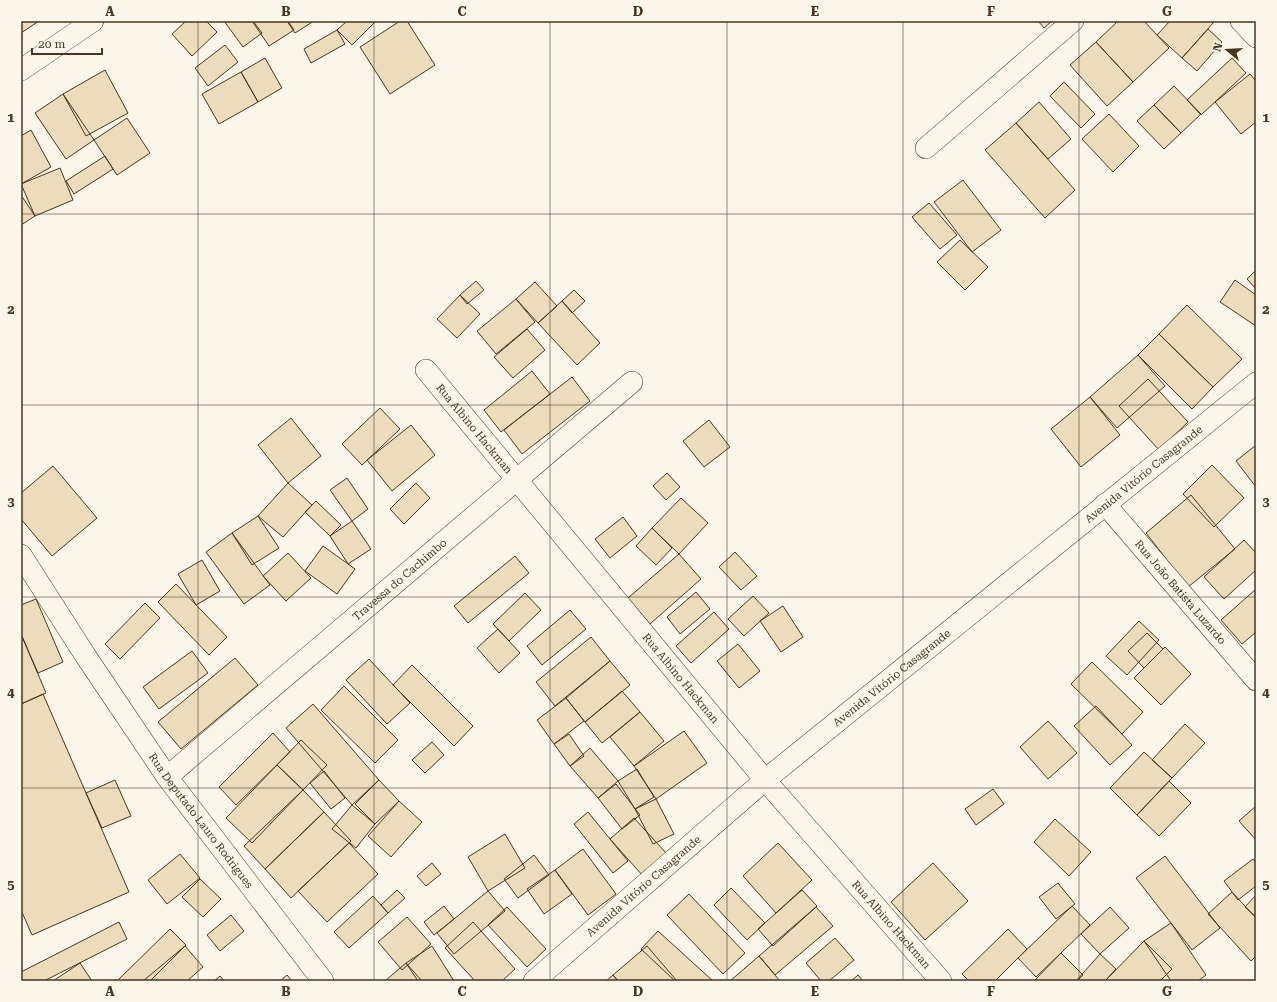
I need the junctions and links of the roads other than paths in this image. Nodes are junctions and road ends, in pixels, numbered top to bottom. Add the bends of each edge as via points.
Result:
1 (93, 21) edge
2 (1073, 21) edge
3 (1241, 21) edge
4 (1256, 37) edge
5 (21, 70) edge
6 (926, 148) dead end
7 (426, 370) dead end
8 (632, 382) dead end
9 (1256, 383) edge
10 (517, 479) junction
11 (1105, 504) junction
12 (21, 555) edge
13 (1256, 680) edge
14 (167, 777) junction
15 (765, 780) junction
16 (323, 981) edge
17 (534, 981) edge
18 (941, 981) edge

1 - 5 street
2 - 6 street
3 - 4 street
7 - 10 street, Rua Albino Hackman
8 - 10 street, Travessa do Cachimbo
9 - 11 street, Avenida Vitório Casagrande
10 - 14 street, Travessa do Cachimbo
10 - 15 street, Rua Albino Hackman
11 - 13 street, Rua João Batista Luzardo
11 - 15 street, Avenida Vitório Casagrande
12 - 14 street, Rua Deputado Lauro Rodrigues
14 - 16 street, Rua Deputado Lauro Rodrigues
15 - 17 street, Avenida Vitório Casagrande
15 - 18 street, Rua Albino Hackman

